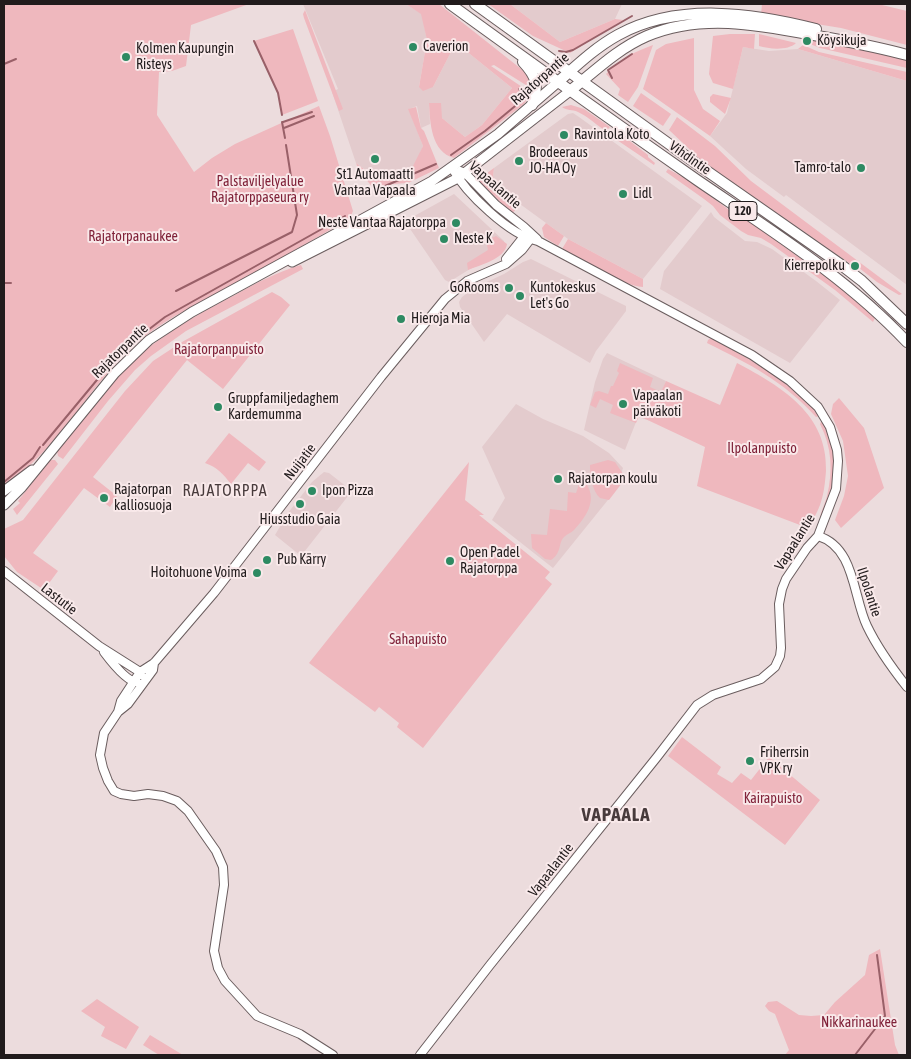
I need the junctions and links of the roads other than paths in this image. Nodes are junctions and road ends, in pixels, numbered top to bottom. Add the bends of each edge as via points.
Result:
1 (450, 4) edge
2 (475, 4) edge
3 (860, 43) junction
4 (510, 48) junction
5 (907, 55) edge
6 (570, 72) junction
7 (583, 81) junction
8 (558, 82) junction
9 (570, 91) junction
10 (532, 104) junction
11 (452, 168) junction
12 (462, 175) junction
13 (531, 237) junction
14 (267, 272) junction
15 (907, 324) edge
16 (907, 342) edge
17 (42, 462) junction
18 (4, 491) edge
19 (4, 505) edge
20 (818, 536) junction
21 (4, 571) edge
22 (99, 646) junction
23 (154, 663) junction
24 (140, 672) junction
25 (133, 682) junction
26 (142, 682) junction
27 (907, 687) edge
28 (118, 712) junction
29 (333, 1055) edge
30 (420, 1055) edge

1 - 4 main road, Vihdintie / 120
2 - 6 main road, Vihdintie / 120
3 - 5 main road, Rajatorpantie
3 - 6 main road, Rajatorpantie via 833,33 772,20 687,15 629,30 591,53
3 - 7 main road, Rajatorpantie via 762,26 688,24 666,29 631,44
4 - 8 main road, Vihdintie / 120
4 - 10 main road via 535,80
6 - 7 main road, Vihdintie / 120
6 - 8 main road, Rajatorpantie
7 - 9 main road, Rajatorpantie
7 - 15 main road, Vihdintie / 120 via 840,264
8 - 9 main road, Vihdintie / 120
8 - 10 main road, Rajatorpantie
9 - 12 main road, Rajatorpantie
9 - 16 main road, Vihdintie / 120 via 831,273 876,310
10 - 11 main road, Rajatorpantie
11 - 12 street, Vapaalantie
11 - 14 main road, Rajatorpantie
12 - 13 street, Vapaalantie via 487,210
12 - 14 main road, Rajatorpantie via 298,260
13 - 20 street, Vapaalantie via 752,355 790,381 818,407 834,438 838,466 834,497
13 - 23 street, Nuijatie via 506,264 467,281 445,299 214,593
14 - 17 main road, Rajatorpantie via 187,315 149,340 109,379
17 - 18 main road, Rajatorpantie
17 - 19 main road, Rajatorpantie
20 - 27 street, Ilpolantie via 828,539 841,554 866,624 881,652
20 - 30 street, Vapaalantie via 782,589 779,604 781,648 775,667 761,679 713,695 697,705
21 - 22 street, Lastutie
22 - 24 street, Lastutie
22 - 25 street, Lastutie
23 - 24 street, Nuijatie
23 - 26 street, Nuijatie via 153,670
24 - 25 street, Nuijatie
24 - 26 street
25 - 26 street
25 - 28 street, Nuijatie
26 - 28 street, Nuijatie via 128,704
28 - 29 street, Nuijatie via 104,733 100,755 105,775 114,791 128,796 163,796 177,802 188,811 216,851 224,876 214,950 225,981 257,1016 300,1034

